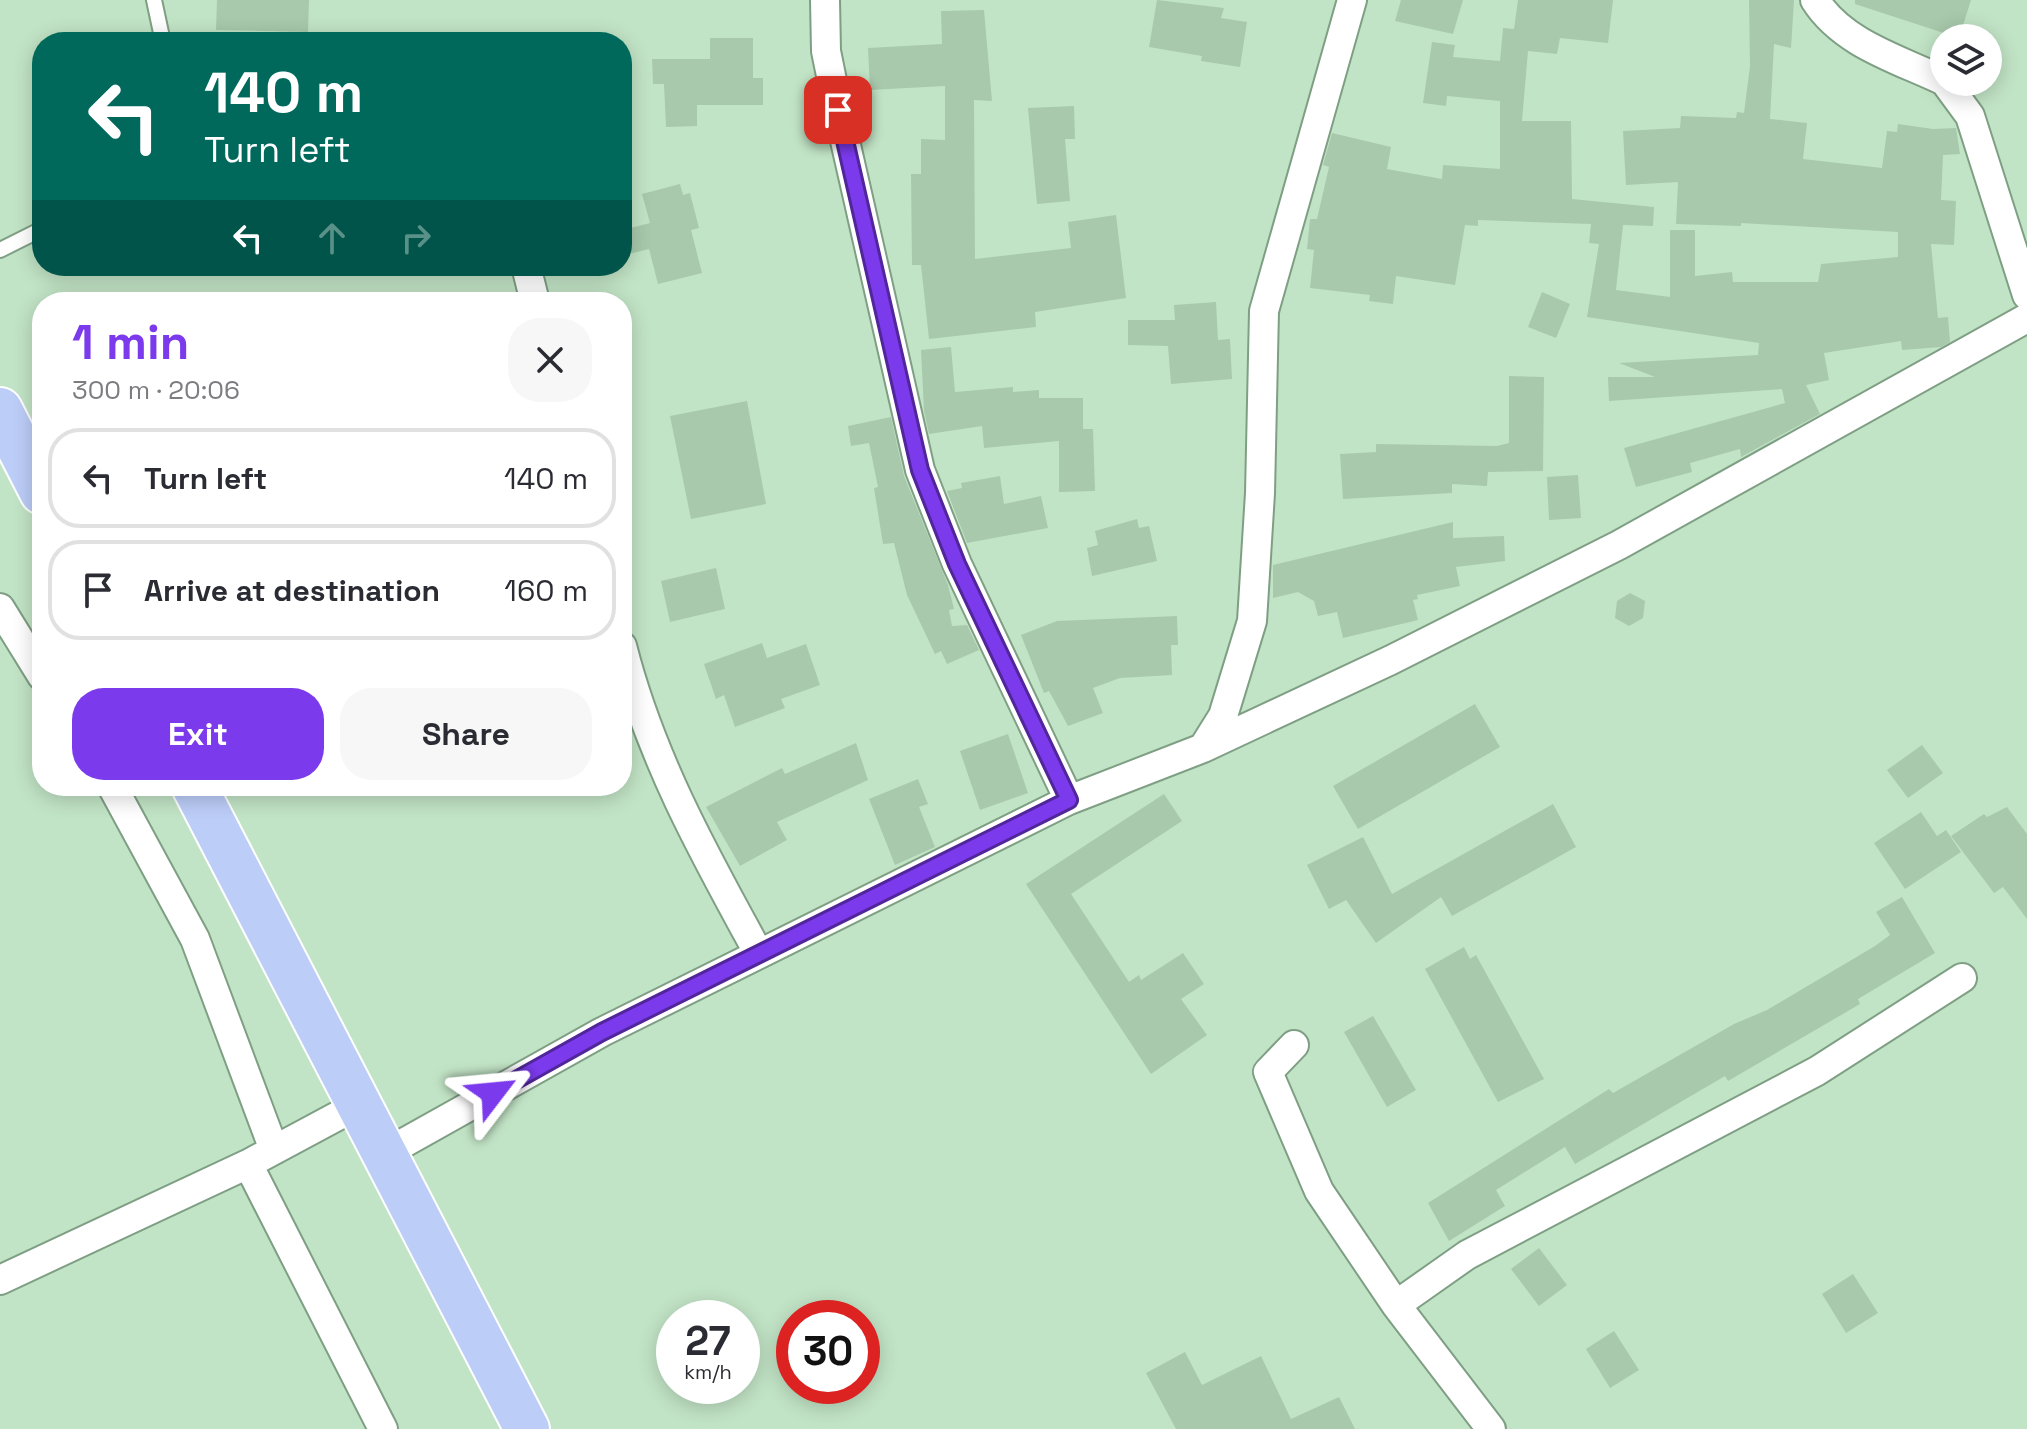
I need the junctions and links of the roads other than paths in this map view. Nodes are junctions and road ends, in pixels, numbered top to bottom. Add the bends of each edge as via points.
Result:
1 (154, 0) edge
2 (825, 0) edge
3 (1352, 0) edge
4 (1815, 0) edge
5 (161, 32) edge
6 (1930, 74) edge
7 (1956, 96) edge
8 (32, 234) edge
9 (0, 250) edge
10 (2027, 295) edge
11 (2027, 318) edge
12 (0, 410) edge
13 (32, 472) edge
14 (0, 608) edge
15 (32, 660) edge
16 (632, 678) edge
17 (1203, 748) junction
18 (117, 796) edge
19 (199, 796) edge
20 (1069, 800) junction
21 (759, 954) junction
22 (1962, 978) dead end
23 (1294, 1045) dead end
24 (358, 1105) junction
25 (274, 1150) junction
26 (384, 1154) junction
27 (248, 1164) junction
28 (0, 1280) edge
29 (1396, 1305) junction
30 (383, 1429) edge
31 (527, 1429) edge
32 (1491, 1429) edge

1 - 5 lane
2 - 20 street via 826,51 835,96 920,470 957,564
3 - 17 street via 1264,311 1252,621 1223,716
4 - 6 street via 1834,26 1850,37
7 - 10 street via 1970,116
8 - 9 lane
11 - 17 street via 1619,545
12 - 13 highway
14 - 15 street
16 - 21 street via 682,814
17 - 20 street
18 - 25 street via 195,939
19 - 24 highway
20 - 21 street
21 - 26 street via 602,1032
22 - 29 street via 1817,1071 1467,1255
23 - 29 street via 1268,1072 1319,1191
24 - 25 street
24 - 26 highway
25 - 27 street
26 - 31 highway
27 - 28 street
27 - 30 street
29 - 32 street

